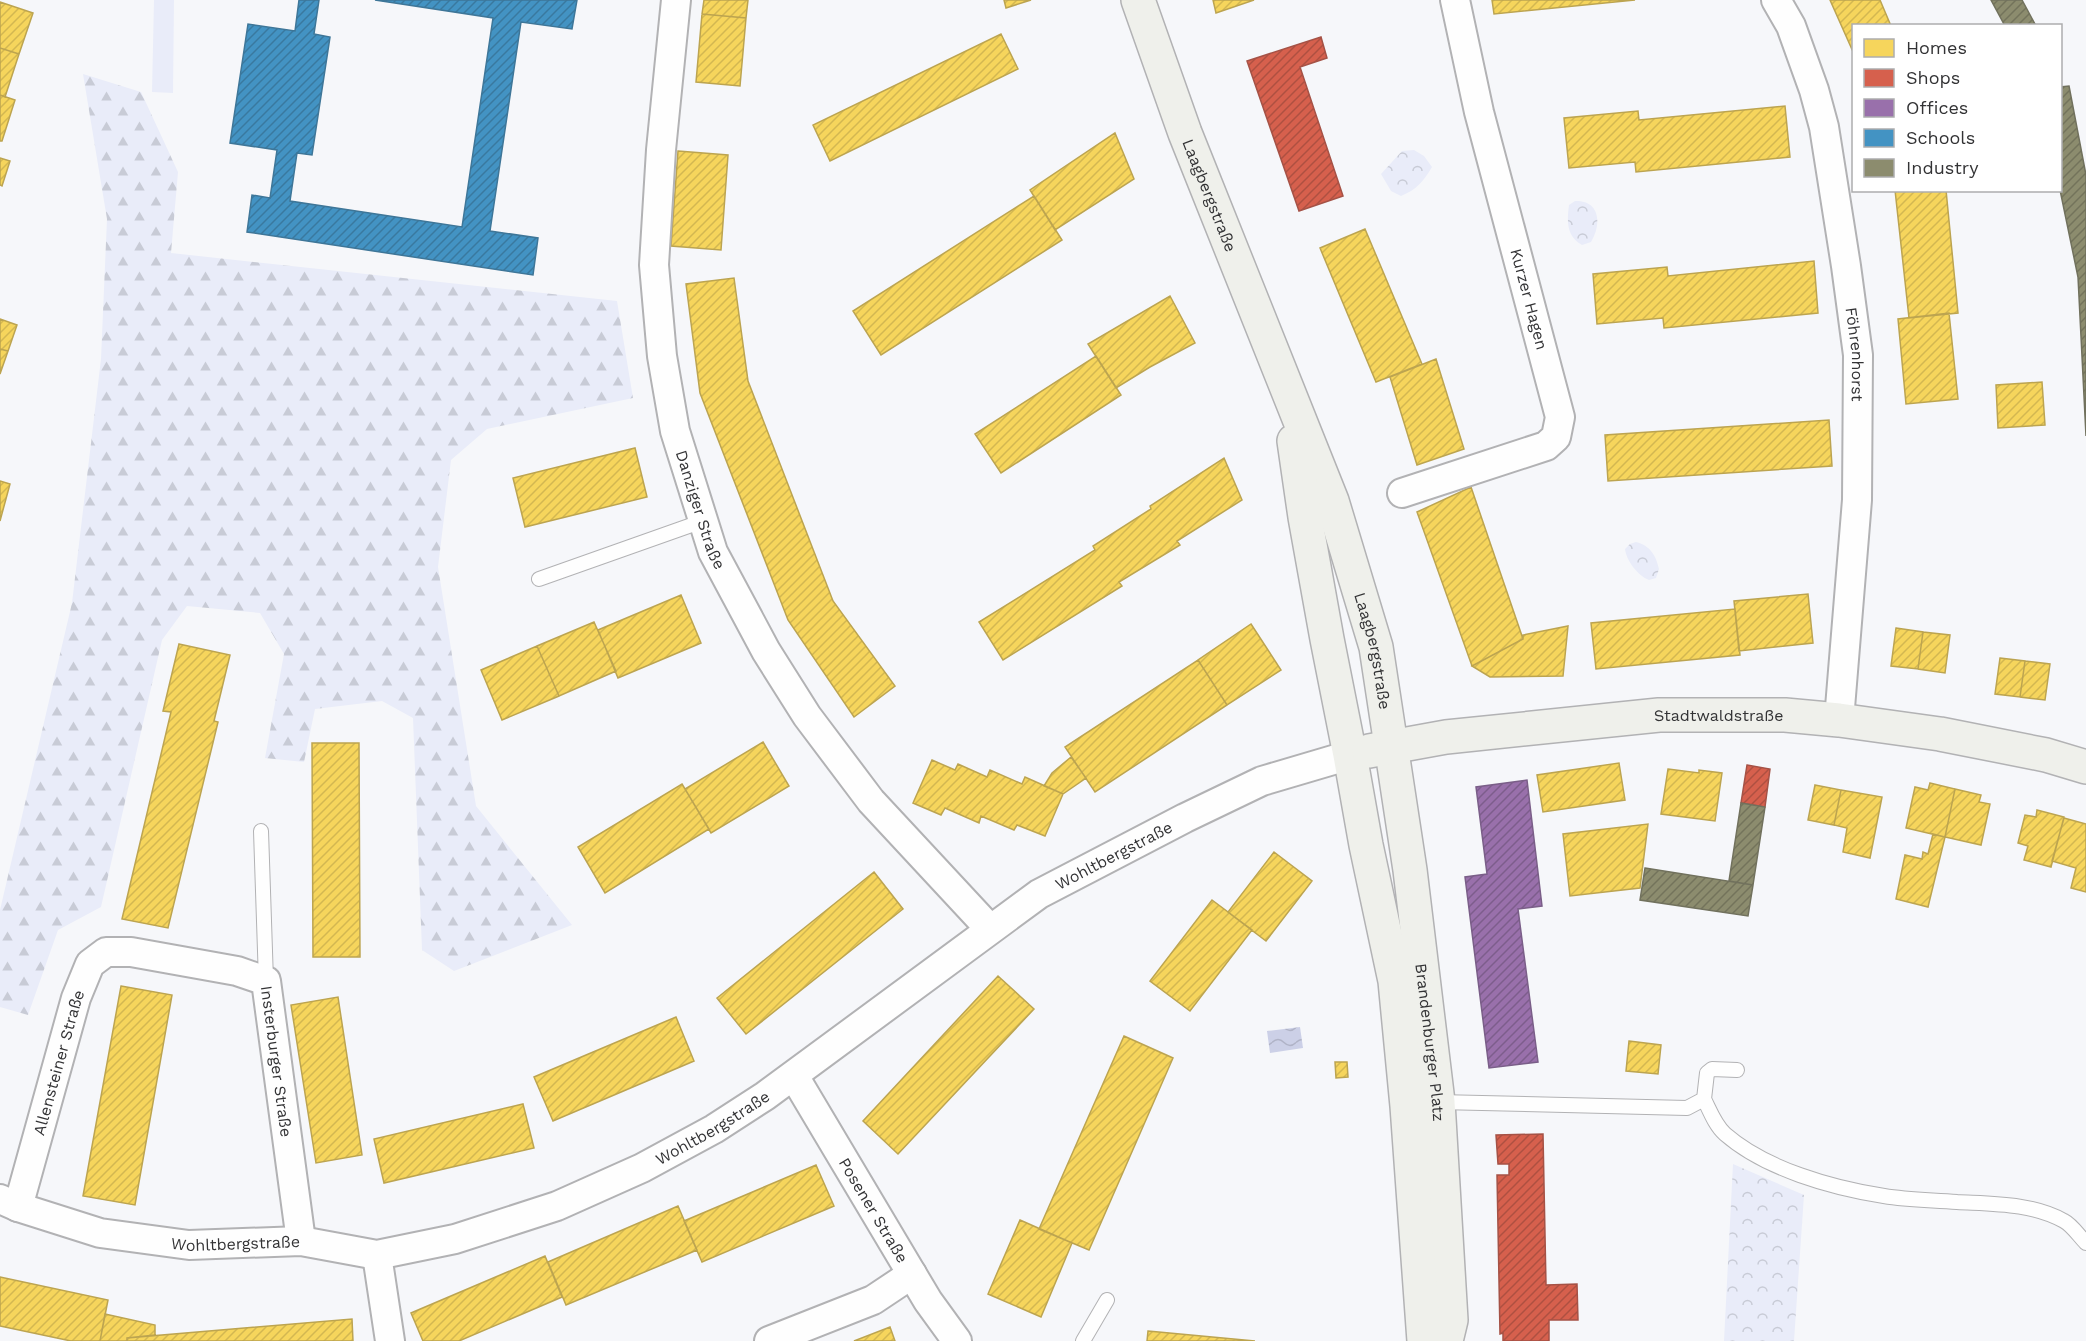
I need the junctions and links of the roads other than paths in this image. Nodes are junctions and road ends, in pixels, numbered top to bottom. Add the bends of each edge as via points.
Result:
1 (675, 0) edge
2 (1138, 0) edge
3 (1455, 0) edge
4 (1776, 0) edge
5 (1287, 389) junction
6 (1402, 494) dead end
7 (703, 521) junction
8 (539, 579) dead end
9 (1839, 720) junction
10 (1392, 746) junction
11 (1350, 755) junction
12 (2086, 767) edge
13 (261, 831) dead end
14 (990, 929) junction
15 (131, 952) joint
16 (266, 981) junction
17 (1737, 1070) dead end
18 (794, 1076) junction
19 (1704, 1099) junction
20 (1422, 1104) junction
21 (9, 1203) edge
22 (301, 1241) junction
23 (2086, 1243) edge
24 (377, 1255) junction
25 (912, 1274) junction
26 (1107, 1300) dead end
27 (390, 1341) edge
28 (769, 1341) edge
29 (957, 1341) edge
30 (1083, 1341) edge
31 (1424, 1341) edge
32 (1446, 1341) edge

1 - 7 street, Danziger Straße via 654,265 662,356 675,431
2 - 5 street, Laagbergstraße via 1185,133
3 - 6 street, Kurzer Hagen via 1478,104 1560,417 1556,437 1546,446
4 - 9 street, Föhrenhorst via 1791,26 1824,127 1858,355 1857,500
5 - 10 street, Laagbergstraße via 1332,501 1376,647
5 - 11 street, Laagbergstraße via 1305,518
7 - 8 lane
7 - 14 street, Danziger Straße via 723,572 807,716 871,801
9 - 10 street, Stadtwaldstraße via 1785,715 1659,714
9 - 12 street, Stadtwaldstraße via 1940,734
10 - 11 street, Stadtwaldstraße
10 - 20 street, Brandenburger Platz via 1410,870
11 - 14 street, Wohltbergstraße via 1262,781 1204,808 1039,894
11 - 20 street, Brandenburger Platz
13 - 16 lane
14 - 18 street, Wohltbergstraße
15 - 16 street, Insterburger Straße via 237,971
15 - 21 street, Allensteiner Straße via 106,952 90,964
16 - 22 street, Insterburger Straße
17 - 19 lane via 1712,1069 1707,1073
18 - 24 street, Wohltbergstraße via 714,1129 642,1168 557,1206 455,1239
18 - 25 street, Posener Straße
19 - 20 lane via 1687,1108
19 - 23 lane via 1724,1133 1764,1160 1796,1174 1885,1196 2045,1212 2066,1222
20 - 31 street, Brandenburger Platz
20 - 32 street, Brandenburger Platz via 1451,1320
21 - 22 street, Wohltbergstraße via 100,1233 189,1245
22 - 24 street, Wohltbergstraße
24 - 27 street
25 - 28 street via 873,1300
25 - 29 street, Posener Straße
26 - 30 lane

